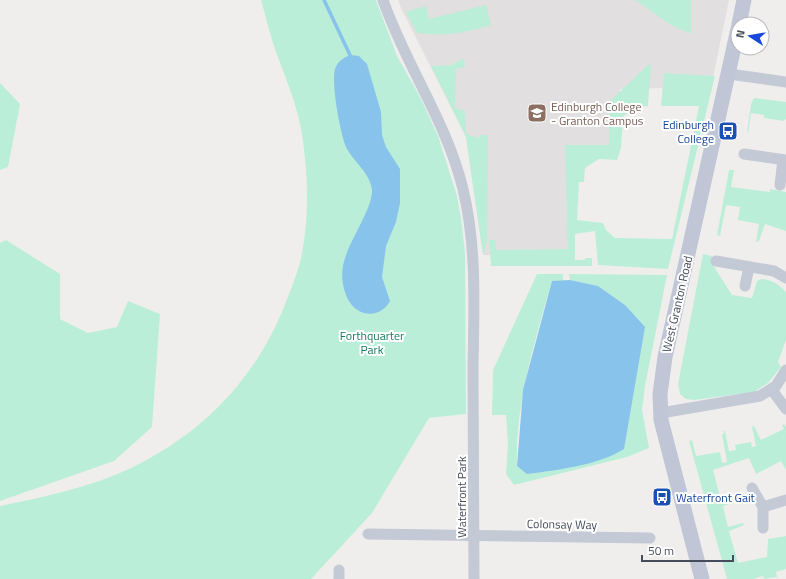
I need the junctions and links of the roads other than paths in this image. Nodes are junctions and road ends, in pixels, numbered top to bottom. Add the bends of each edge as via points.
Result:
1 (383, 0) edge
2 (744, 0) edge
3 (741, 16) edge
4 (733, 56) edge
5 (729, 74) junction
6 (786, 82) edge
7 (744, 154) dead end
8 (785, 160) edge
9 (780, 185) dead end
10 (716, 261) dead end
11 (749, 267) junction
12 (786, 278) edge
13 (745, 286) dead end
14 (786, 370) edge
15 (772, 390) junction
16 (786, 409) edge
17 (661, 413) junction
18 (752, 488) dead end
19 (786, 500) edge
20 (763, 507) junction
21 (763, 528) dead end
22 (368, 534) dead end
23 (474, 536) junction
24 (650, 538) dead end
25 (474, 579) edge
26 (702, 579) edge

1 - 23 street, Waterfront Park via 399,42 445,134 463,190 469,222 473,271
2 - 3 street
4 - 5 street, West Granton Road
5 - 6 street
5 - 17 street, West Granton Road via 664,357 660,394
7 - 8 street
8 - 9 street
10 - 11 street
11 - 12 street via 774,272
11 - 13 street
14 - 15 street
15 - 16 street
15 - 17 street via 752,398
17 - 26 street, West Granton Road via 668,452
18 - 20 street
19 - 20 street
20 - 21 street
22 - 23 street, Colonsay Way
23 - 24 street, Colonsay Way
23 - 25 street, Waterfront Park

